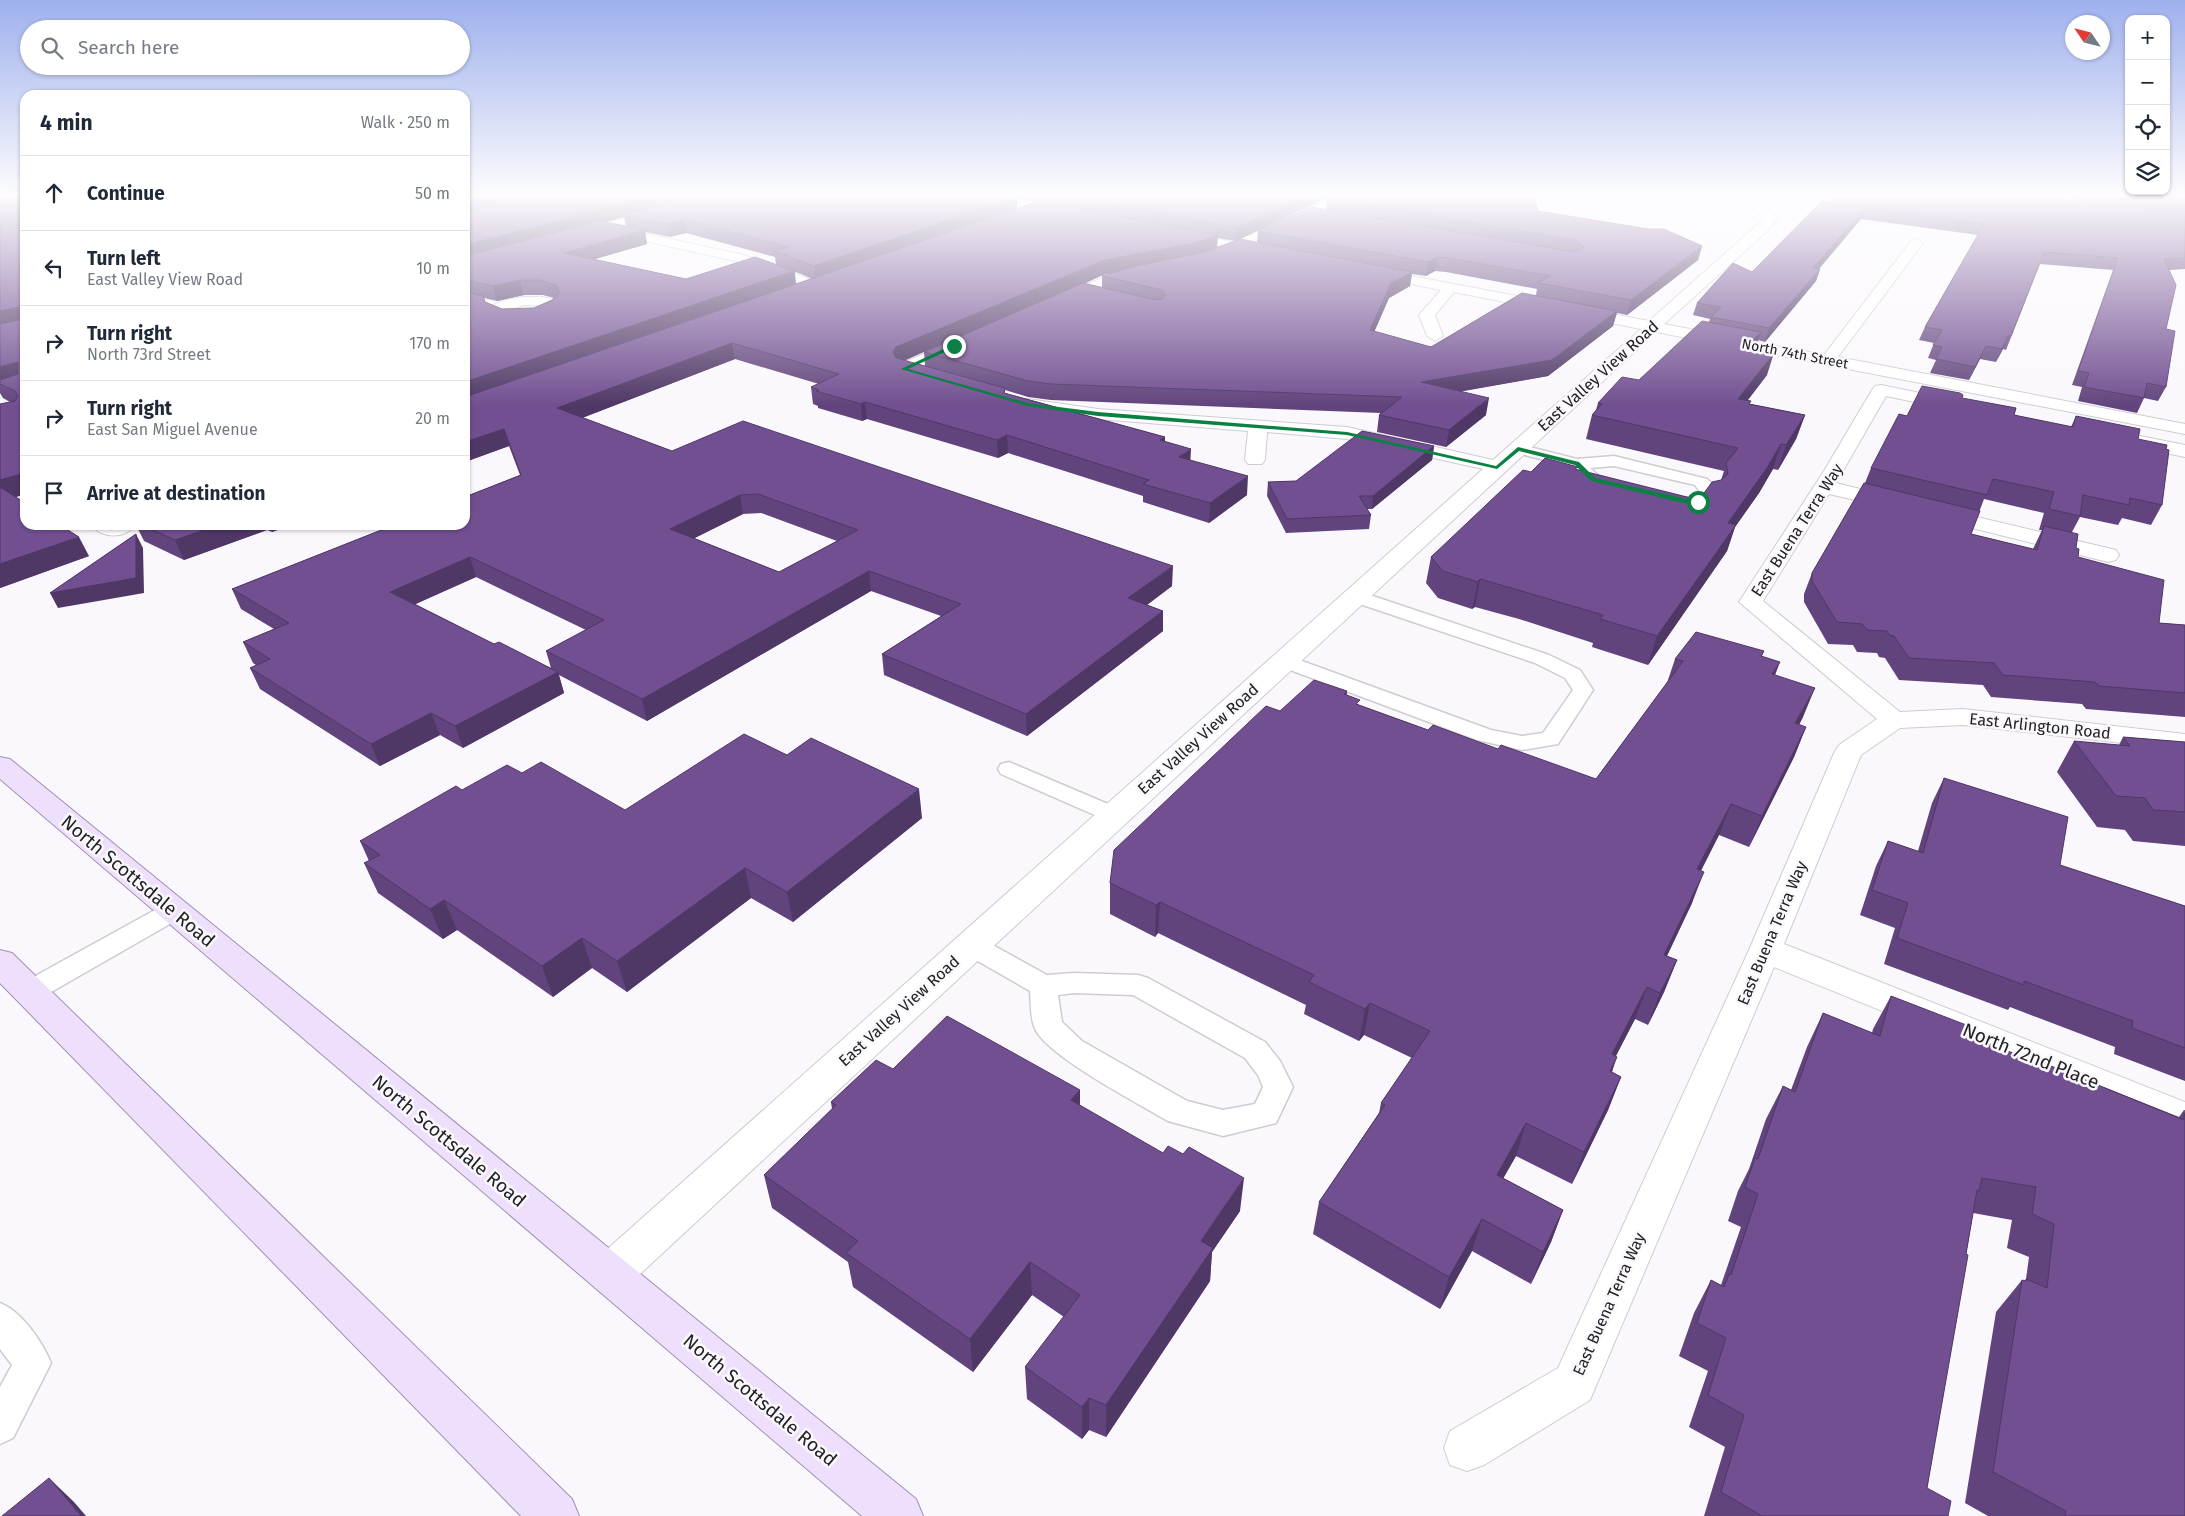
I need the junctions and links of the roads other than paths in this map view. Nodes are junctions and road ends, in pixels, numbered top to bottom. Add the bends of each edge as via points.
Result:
1 (760, 265) edge
2 (1722, 265) edge
3 (1901, 265) edge
4 (1154, 270) edge
5 (1362, 271) edge
6 (1450, 288) junction
7 (1083, 292) junction
8 (797, 293) edge
9 (1104, 297) edge
10 (481, 304) edge
11 (1046, 307) edge
12 (499, 308) edge
13 (1652, 326) junction
14 (1435, 336) dead end
15 (972, 338) edge
16 (1828, 360) junction
17 (932, 378) edge
18 (1008, 399) edge
19 (1966, 407) edge
20 (1258, 427) junction
21 (2185, 429) edge
22 (2109, 436) edge
23 (1518, 449) junction
24 (2185, 451) edge
25 (1255, 460) dead end
26 (1577, 464) junction
27 (1497, 468) junction
28 (1823, 486) junction
29 (1629, 488) edge
30 (1674, 499) edge
31 (2108, 555) dead end
32 (1355, 596) junction
33 (1284, 661) junction
34 (1894, 720) junction
35 (2185, 742) edge
36 (0, 765) edge
37 (1009, 769) dead end
38 (1114, 815) junction
39 (173, 911) junction
40 (971, 946) junction
41 (1765, 950) junction
42 (0, 962) edge
43 (1043, 986) junction
44 (29, 992) junction
45 (2185, 1118) edge
46 (610, 1274) junction
47 (0, 1320) edge
48 (0, 1426) edge
49 (1467, 1448) dead end
50 (555, 1516) edge
51 (899, 1516) edge

1 - 8 street via 820,284
2 - 13 street, East Valley View Road
3 - 16 street
4 - 7 street via 1125,275
5 - 6 street, North 74th Street
6 - 13 street, North 74th Street
6 - 14 street via 1427,315
7 - 9 street
7 - 11 street
10 - 12 street
13 - 16 street, North 74th Street
13 - 23 street, East Valley View Road
15 - 17 street via 904,369
16 - 21 street, North 74th Street
18 - 20 street via 1098,414
19 - 28 street, East Buena Terra Way via 1881,390 1846,453
20 - 25 street
20 - 27 street via 1347,433
22 - 24 street
23 - 26 lane
23 - 27 street, East Valley View Road
26 - 29 lane via 1593,479
26 - 30 lane via 1614,461 1701,482 1709,489 1711,498 1698,502
27 - 32 street, East Valley View Road
28 - 31 street
28 - 34 street, East Buena Terra Way via 1751,602
32 - 33 street, East Valley View Road
32 - 33 lane via 1542,659 1573,674 1583,690 1550,738 1522,743 1486,736
33 - 38 street, East Valley View Road
34 - 35 street, East Arlington Road via 1964,717
34 - 41 street, East Buena Terra Way via 1849,751
36 - 39 main road, North Scottsdale Road
37 - 38 lane
38 - 40 street, East Valley View Road
39 - 44 lane
39 - 46 main road, North Scottsdale Road
40 - 43 lane
40 - 46 street, East Valley View Road
41 - 45 street, North 72nd Place
41 - 49 street, East Buena Terra Way via 1574,1384
42 - 44 main road
43 - 43 lane via 1048,1026 1072,1049 1179,1112 1223,1123 1265,1114 1278,1087 1270,1069 1255,1050 1138,985 1074,983
44 - 50 main road
46 - 51 main road, North Scottsdale Road
47 - 48 lane via 33,1363

